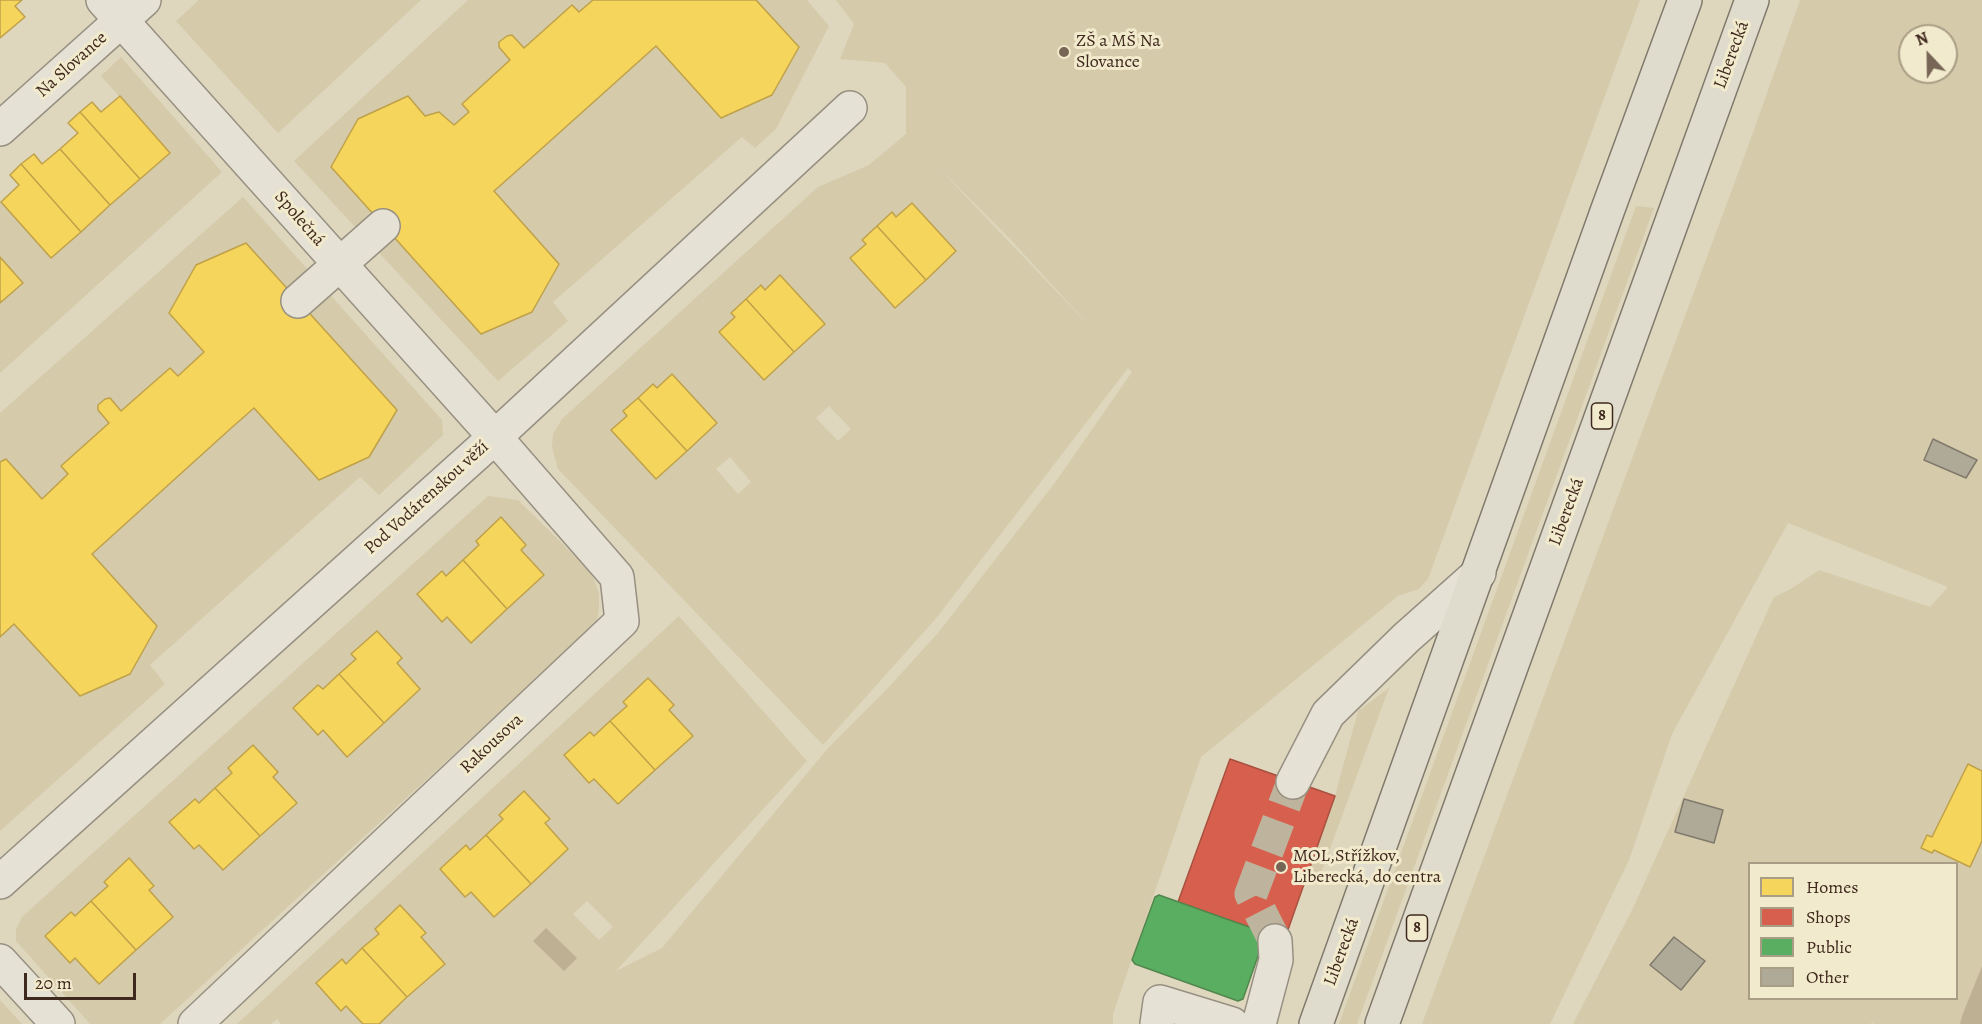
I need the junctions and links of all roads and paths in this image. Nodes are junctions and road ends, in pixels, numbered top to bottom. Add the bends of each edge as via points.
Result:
1 (1685, 0) edge
2 (1752, 0) edge
3 (123, 7) edge
4 (850, 108) dead end
5 (3, 120) edge
6 (383, 225) dead end
7 (339, 265) junction
8 (298, 301) dead end
9 (495, 437) junction
10 (1479, 573) junction
11 (1293, 782) tunnel mouth
12 (0, 882) edge
13 (1275, 940) tunnel mouth
14 (0, 962) edge
15 (58, 1024) edge
16 (195, 1024) edge
17 (1157, 1024) edge
18 (1232, 1024) edge
19 (1259, 1024) edge
20 (1316, 1024) edge
21 (1382, 1024) edge

1 - 10 highway, Liberecká
2 - 21 highway, Liberecká / 8
3 - 5 street, Na Slovance
3 - 7 street, Společná
4 - 9 street, Pod Vodárenskou věží
6 - 7 street
7 - 8 street
7 - 9 street, Společná
9 - 12 street, Pod Vodárenskou věží
9 - 16 street, Rakousova via 617,577 622,621
10 - 11 street via 1328,714
10 - 20 highway, Liberecká
13 - 19 street via 1276,960
14 - 15 street
17 - 18 street via 1160,1002

